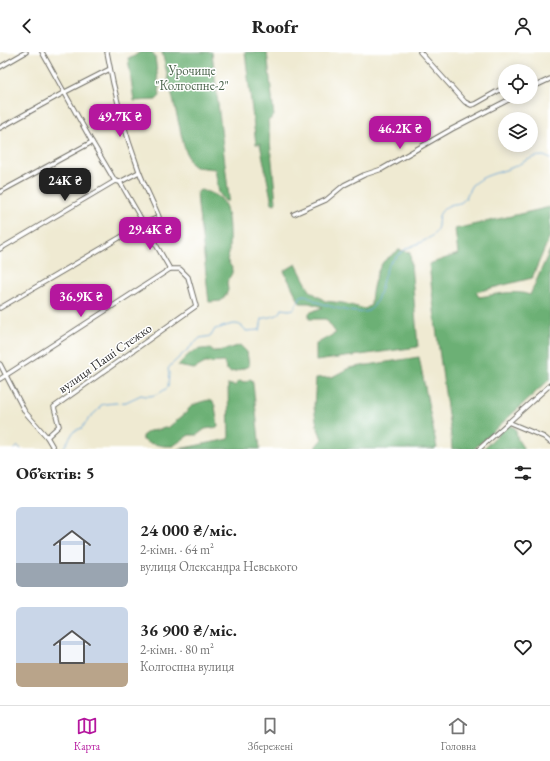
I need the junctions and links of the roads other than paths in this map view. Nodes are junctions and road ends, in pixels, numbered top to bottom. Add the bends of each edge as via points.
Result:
1 (26, 52) edge
2 (42, 52) edge
3 (107, 52) edge
4 (420, 52) edge
5 (0, 67) edge
6 (110, 69) junction
7 (550, 78) edge
8 (538, 84) edge
9 (498, 91) edge
10 (65, 92) junction
11 (500, 104) edge
12 (0, 128) edge
13 (92, 142) junction
14 (139, 172) junction
15 (117, 182) junction
16 (0, 192) edge
17 (294, 214) dead end
18 (143, 224) junction
19 (0, 249) edge
20 (170, 269) junction
21 (0, 308) edge
22 (0, 364) edge
23 (6, 375) junction
24 (0, 379) edge
25 (550, 385) edge
26 (508, 422) junction
27 (47, 437) junction
28 (550, 442) edge
29 (53, 448) edge
30 (479, 449) edge

1 - 5 street
2 - 10 street
3 - 6 street
4 - 9 street via 465,102 471,105
6 - 10 street
6 - 14 street via 115,96
7 - 8 street
10 - 12 street
10 - 13 street
11 - 17 street via 382,169 344,185 326,200
13 - 15 street
13 - 16 street
14 - 15 street
14 - 18 street via 160,217
15 - 18 street
15 - 19 street
18 - 20 street
18 - 21 street
20 - 23 street
20 - 27 street, вулиця Паші Стежко via 180,269 188,277 196,306 54,407 59,426
22 - 23 street
23 - 24 street
23 - 27 street via 25,412
25 - 26 street
26 - 28 street
26 - 30 street
27 - 29 street

